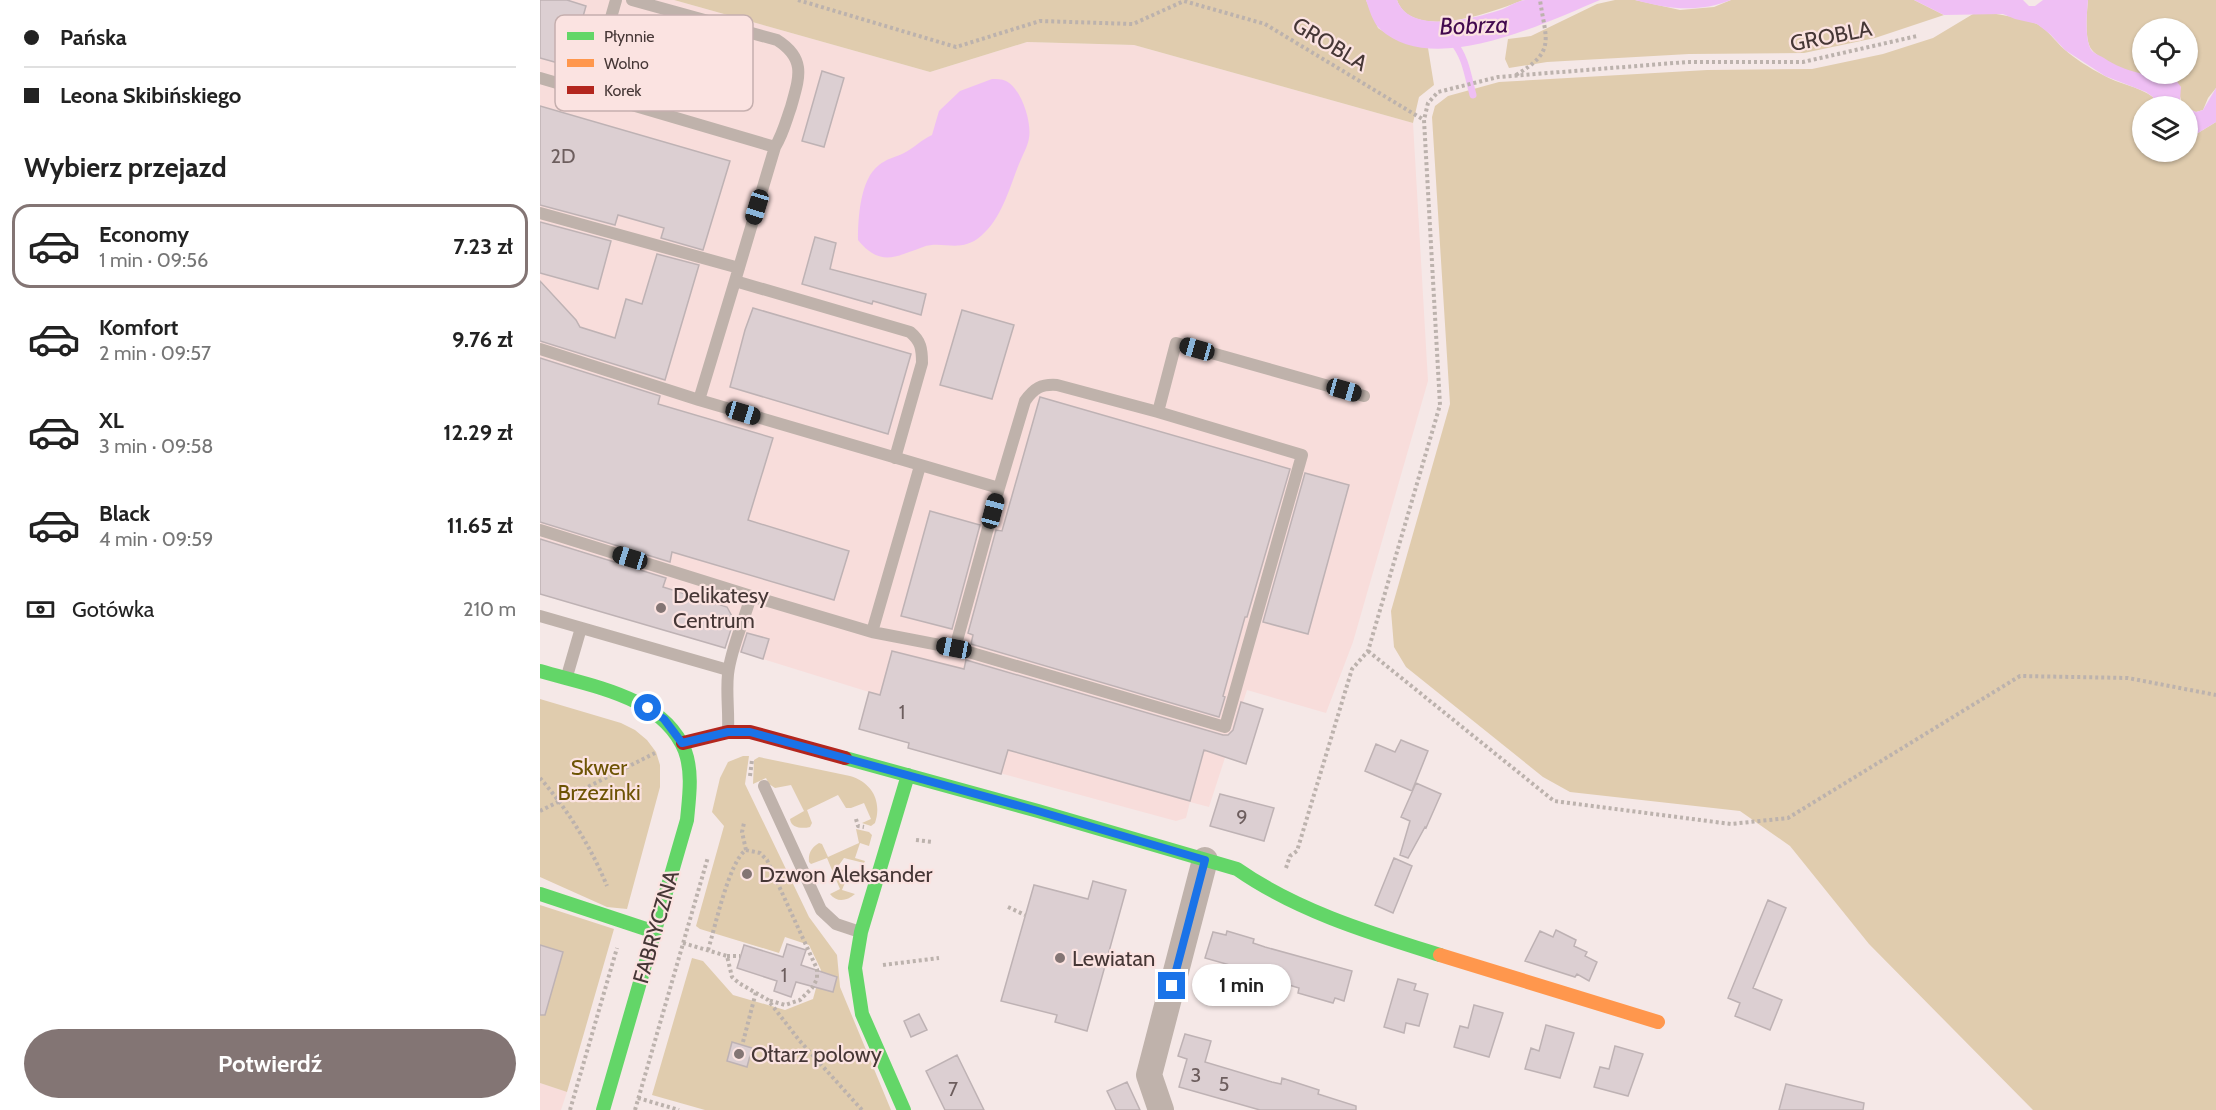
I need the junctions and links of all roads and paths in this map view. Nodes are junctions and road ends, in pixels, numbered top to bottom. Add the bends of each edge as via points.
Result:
1 (616, 0) edge
2 (632, 0) edge
3 (798, 0) edge
4 (1540, 0) edge
5 (612, 15) edge
6 (686, 15) edge
7 (753, 33) edge
8 (1917, 36) dead end
9 (1516, 76) junction
10 (540, 78) edge
11 (555, 82) edge
12 (656, 111) edge
13 (1424, 120) junction
14 (775, 147) junction
15 (540, 213) edge
16 (739, 268) junction
17 (735, 281) junction
18 (540, 349) edge
19 (1364, 396) dead end
20 (699, 400) junction
21 (1158, 412) junction
22 (895, 458) junction
23 (920, 466) junction
24 (999, 488) junction
25 (540, 530) edge
26 (752, 596) junction
27 (540, 616) edge
28 (581, 628) junction
29 (872, 632) junction
30 (954, 648) junction
31 (1368, 651) junction
32 (728, 670) junction
33 (540, 671) edge
34 (566, 679) junction
35 (2216, 695) edge
36 (728, 732) junction
37 (682, 743) junction
38 (662, 758) dead end
39 (908, 775) junction
40 (540, 778) edge
41 (764, 786) dead end
42 (559, 800) junction
43 (540, 811) edge
44 (744, 823) dead end
45 (746, 850) junction
46 (1205, 860) junction
47 (608, 888) dead end
48 (698, 892) dead end
49 (540, 894) edge
50 (1278, 896) junction
51 (1008, 907) dead end
52 (1025, 915) dead end
53 (655, 932) junction
54 (861, 932) junction
55 (683, 943) junction
56 (619, 944) dead end
57 (708, 950) junction
58 (727, 956) junction
59 (740, 956) dead end
60 (939, 958) dead end
61 (882, 966) dead end
62 (756, 992) junction
63 (768, 1000) junction
64 (1658, 1022) dead end
65 (743, 1042) dead end
66 (638, 1098) junction
67 (570, 1110) edge
68 (603, 1110) edge
69 (635, 1110) edge
70 (679, 1110) edge
71 (862, 1110) edge
72 (904, 1110) edge
73 (1161, 1110) edge

1 - 5 lane
2 - 6 lane
3 - 13 path, GROBLA via 956,47 1040,21 1133,24 1184,1 1265,24
4 - 9 path via 1545,52
7 - 14 lane via 787,46 798,63 798,81
8 - 9 path, GROBLA via 1803,62 1687,62
9 - 13 path, GROBLA via 1441,91 1428,103
10 - 11 lane
12 - 14 lane
13 - 31 path via 1440,405
14 - 16 lane
15 - 16 lane
16 - 17 lane
17 - 20 lane
17 - 22 lane via 910,332 918,339 922,363
18 - 20 lane
19 - 21 lane via 1176,343
20 - 22 lane
21 - 24 lane via 1043,384 1025,401
21 - 30 lane via 1302,455 1225,727
22 - 23 lane
23 - 24 lane
23 - 29 lane
24 - 30 lane
25 - 26 lane
26 - 29 lane
26 - 32 lane
27 - 28 lane
28 - 32 lane
28 - 34 lane
29 - 30 lane
31 - 35 path via 1554,801 1731,824 1788,818 2020,676 2128,678
31 - 50 path via 1352,669 1297,851 1290,856
32 - 36 lane
33 - 34 street
34 - 37 street via 639,702 664,719
36 - 37 street
36 - 39 street via 761,735
37 - 53 street, FABRYCZNA via 689,759 691,799
38 - 42 path via 659,751
39 - 46 street
39 - 54 street
40 - 42 path
41 - 54 lane via 821,910 836,924
42 - 43 path
42 - 47 path via 597,862
44 - 45 path
45 - 57 path via 733,866
45 - 63 path via 760,853 767,860 817,969 817,979 800,1000 785,1005
46 - 50 street via 1237,869
46 - 73 street via 1149,1075
48 - 55 path
49 - 53 street
50 - 64 street via 1428,951
51 - 52 path
53 - 68 street, FABRYCZNA
54 - 72 street via 855,968 858,998
55 - 57 path
55 - 66 path
56 - 67 path
57 - 58 path
58 - 59 path
58 - 62 path via 732,977
60 - 61 path
62 - 63 path
62 - 65 path
63 - 71 path
66 - 69 path
66 - 70 path

